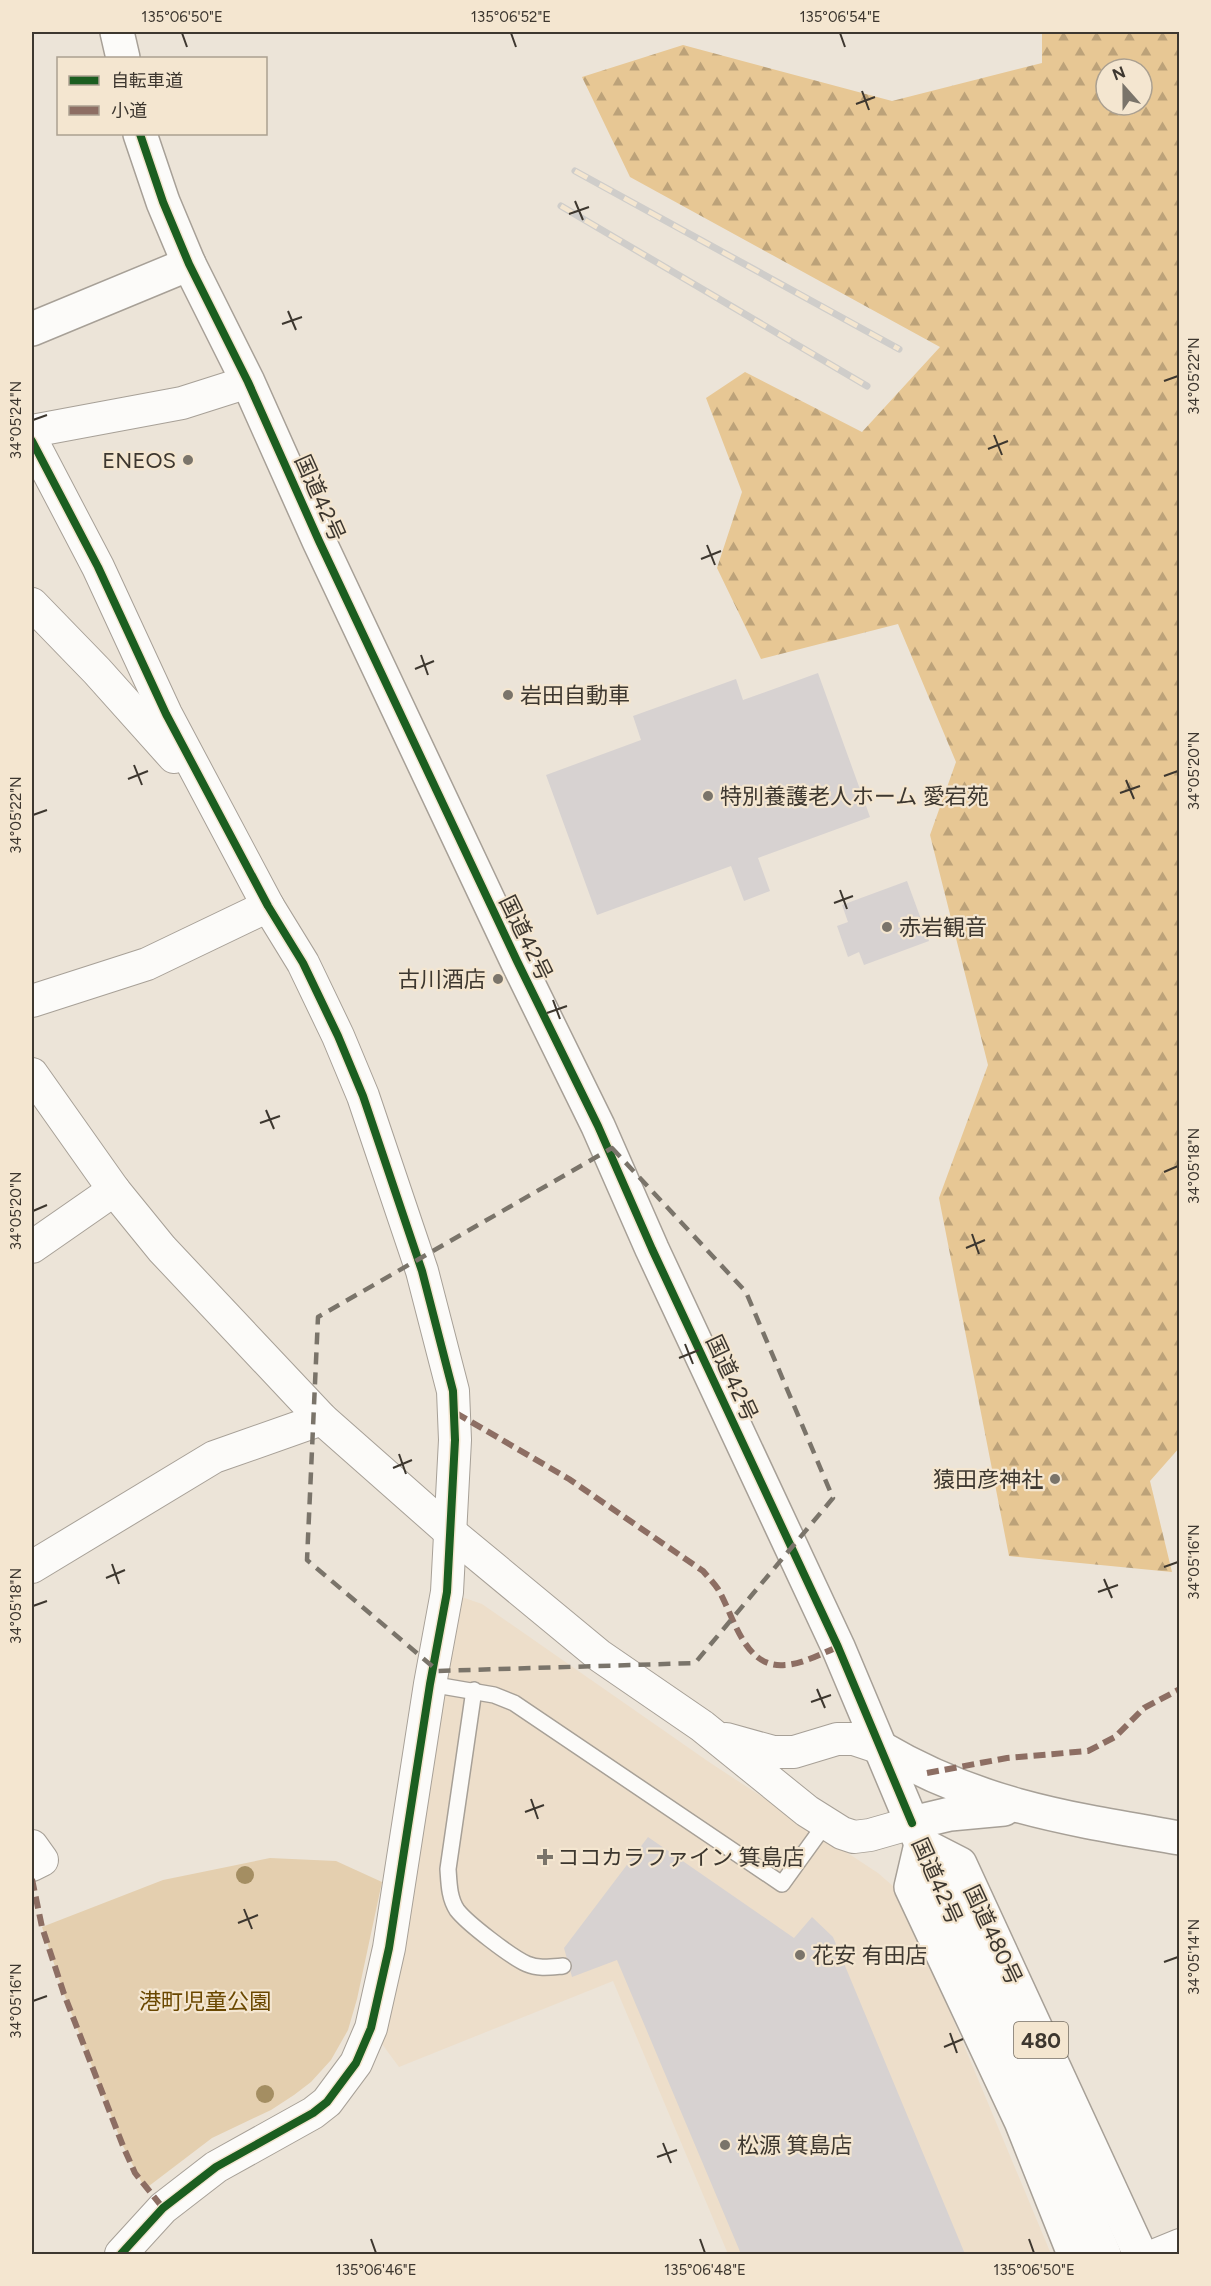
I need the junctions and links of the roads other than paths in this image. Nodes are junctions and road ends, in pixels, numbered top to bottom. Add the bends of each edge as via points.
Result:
1 (117, 32) edge
2 (123, 57) edge
3 (140, 135) edge
4 (189, 264) junction
5 (32, 329) edge
6 (248, 382) junction
7 (32, 432) edge
8 (32, 441) edge
9 (32, 604) edge
10 (212, 802) junction
11 (268, 906) junction
12 (32, 1001) edge
13 (32, 1074) edge
14 (114, 1190) junction
15 (32, 1247) edge
16 (322, 1419) junction
17 (450, 1532) junction
18 (32, 1567) edge
19 (430, 1684) junction
20 (474, 1690) junction
21 (702, 1726) junction
22 (881, 1748) junction
23 (1018, 1807) junction
24 (826, 1823) junction
25 (916, 1834) junction
26 (1179, 1838) edge
27 (32, 1846) edge
28 (32, 1865) edge
29 (563, 1965) dead end
30 (1179, 2245) edge
31 (121, 2254) edge
32 (1074, 2254) edge
33 (1104, 2254) edge
34 (1140, 2254) edge
35 (1158, 2254) edge

1 - 2 main road
3 - 4 main road, 国道42号
4 - 5 main road
4 - 6 main road, 国道42号
6 - 7 street via 182,403
6 - 22 main road, 国道42号 via 319,542 598,1126
8 - 10 street
9 - 10 street via 159,739
10 - 11 street
11 - 12 street via 147,964
11 - 17 street via 303,963 363,1096 434,1311 456,1413
13 - 14 street
14 - 15 street
14 - 16 street via 162,1249
16 - 17 street
16 - 18 street via 214,1457
17 - 19 street via 447,1592
17 - 21 street via 600,1656
19 - 20 lane
19 - 31 street via 389,1948 371,2028 356,2063 327,2103 216,2167 163,2208
20 - 24 lane via 514,1703 782,1884
20 - 29 lane via 448,1869 449,1890 456,1909 473,1926 526,1964 542,1968
21 - 22 street via 732,1742 773,1752 794,1752 837,1739 854,1739
21 - 24 street
22 - 23 main road via 960,1789
22 - 25 main road, 国道42号
23 - 25 main road via 950,1814
23 - 26 main road
24 - 25 street via 854,1837
25 - 32 main road, 480 via 911,1887 1021,2121
25 - 33 main road, 国道42号
25 - 34 main road, 国道480号 / 480 via 960,1864
27 - 28 street via 42,1860
30 - 35 street

